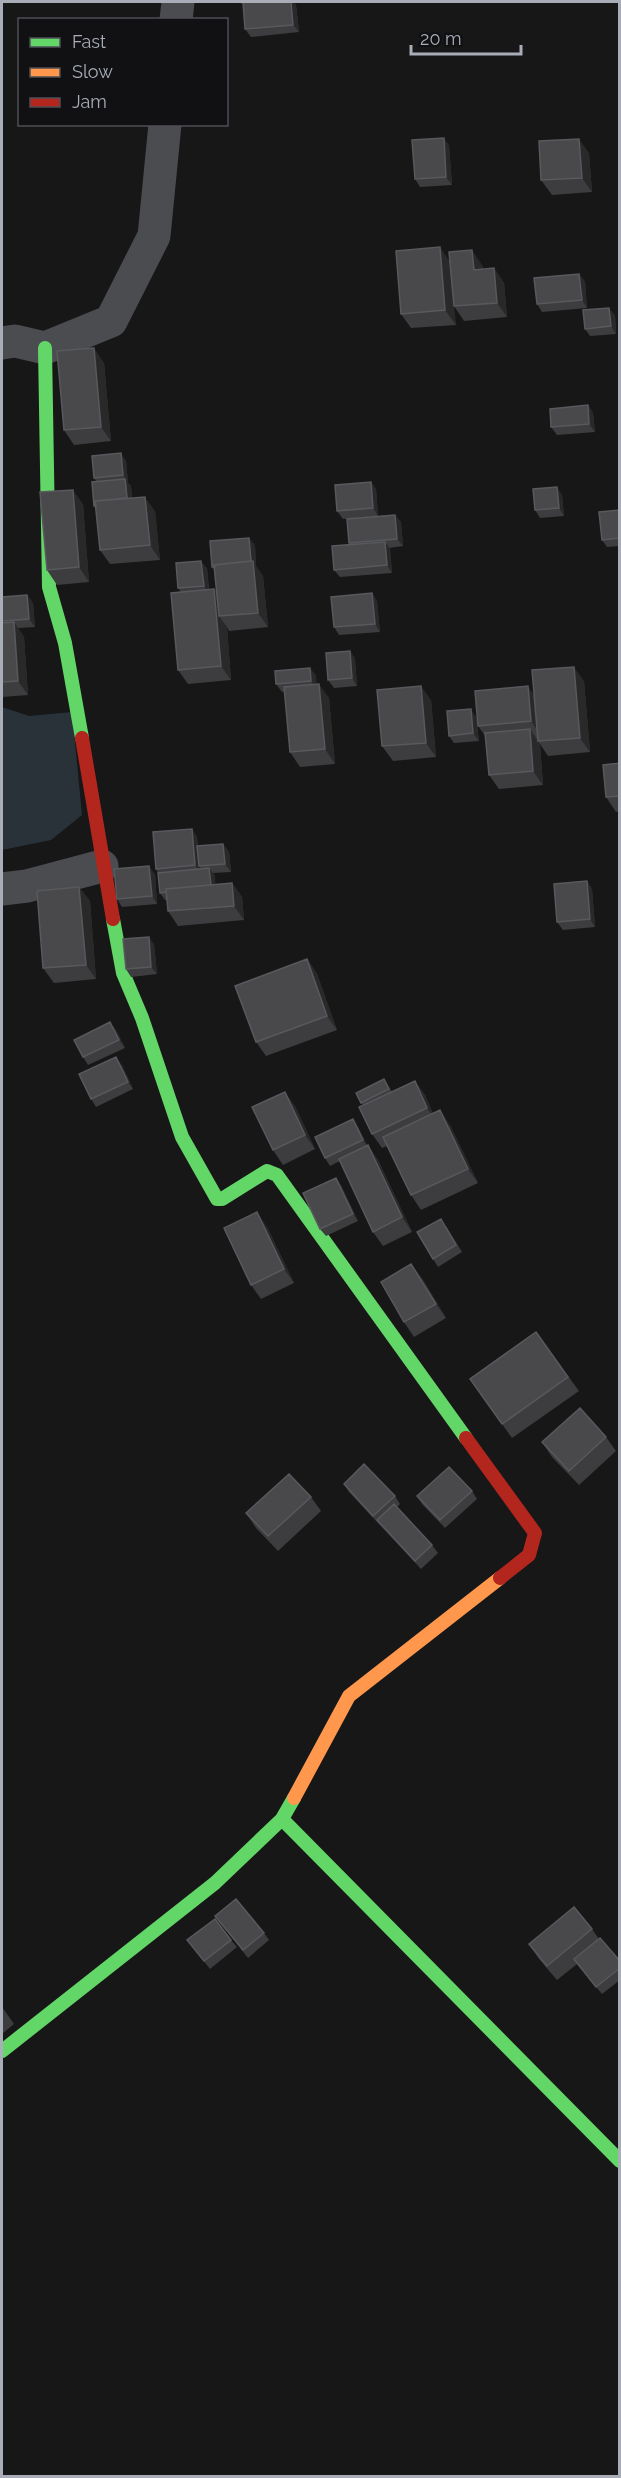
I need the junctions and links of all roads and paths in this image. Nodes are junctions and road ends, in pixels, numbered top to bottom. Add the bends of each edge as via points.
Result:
1 (178, 2) edge
2 (176, 18) edge
3 (165, 126) edge
4 (2, 343) edge
5 (45, 348) junction
6 (102, 866) junction
7 (2, 889) edge
8 (282, 1819) junction
9 (2, 2050) edge
10 (620, 2161) edge

1 - 2 street
3 - 5 street via 154,236 111,321
4 - 5 street via 15,341
5 - 6 street via 49,587 65,643
6 - 7 street
6 - 8 street via 123,973 182,1137 213,1195 222,1199 267,1171 277,1175 535,1533 529,1555 349,1696
8 - 9 street via 214,1883
8 - 10 street

